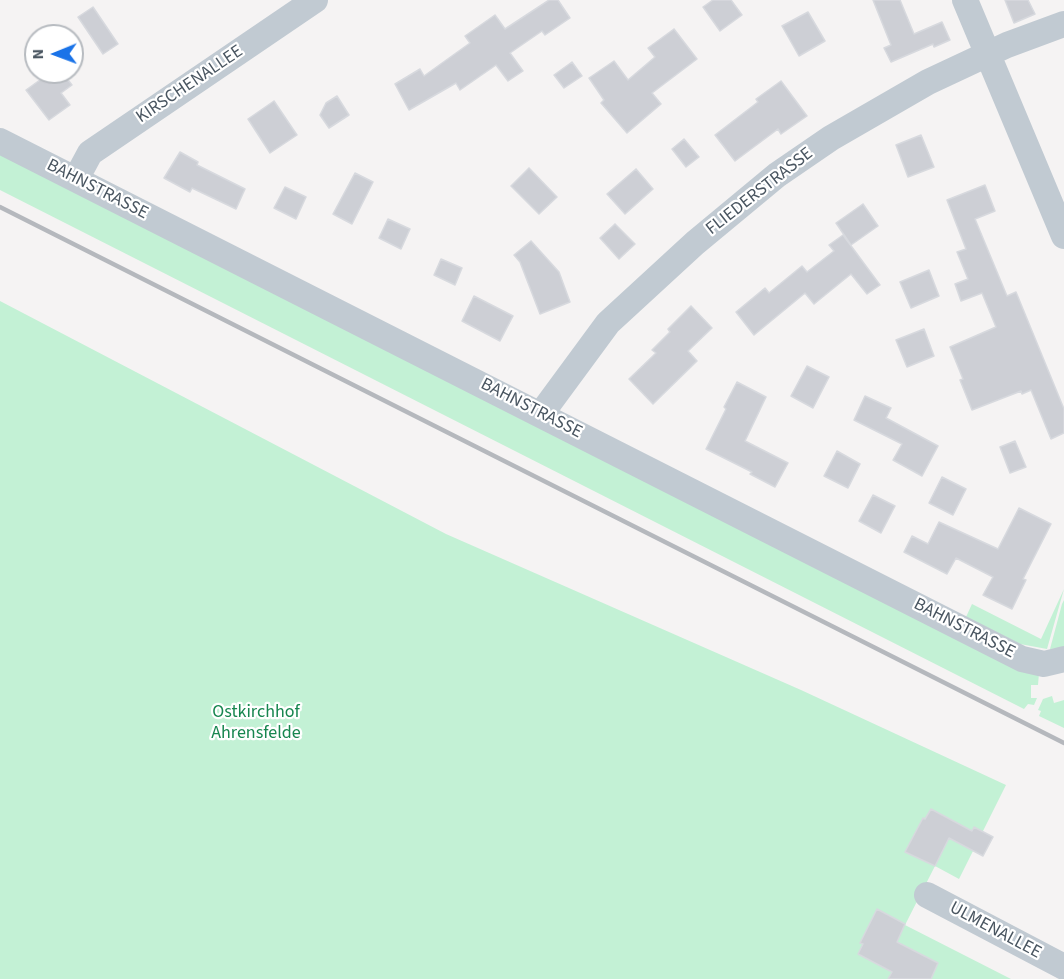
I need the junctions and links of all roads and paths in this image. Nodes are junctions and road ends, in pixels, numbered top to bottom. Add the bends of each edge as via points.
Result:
1 (315, 0) edge
2 (965, 0) edge
3 (1064, 24) edge
4 (988, 54) junction
5 (0, 141) edge
6 (76, 179) junction
7 (1064, 236) edge
8 (541, 414) junction
9 (1064, 659) edge
10 (927, 895) dead end
11 (1064, 967) edge

1 - 6 street, KIRSCHENALLEE via 90,153
2 - 4 street
3 - 4 street, FLIEDERSTRASSE
4 - 7 street
4 - 8 street, FLIEDERSTRASSE via 899,97 777,175 608,323
5 - 6 street, BAHNSTRASSE
6 - 8 street, BAHNSTRASSE
8 - 9 street, BAHNSTRASSE via 1022,659 1044,664
10 - 11 street, ULMENALLEE

